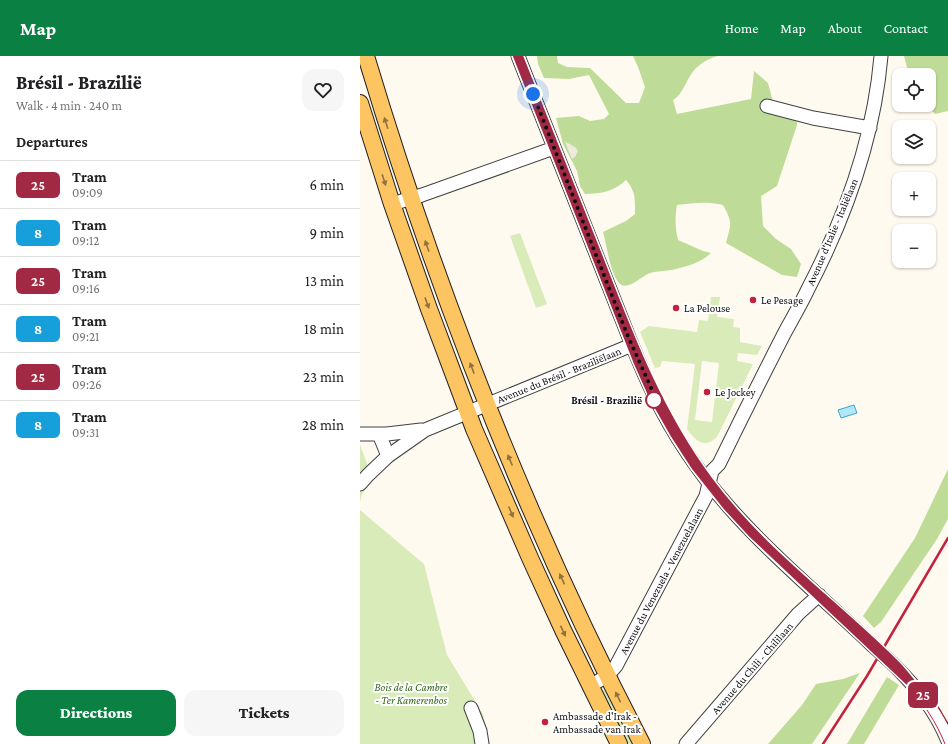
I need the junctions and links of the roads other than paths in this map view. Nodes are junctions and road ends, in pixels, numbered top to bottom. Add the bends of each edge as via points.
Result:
1 (366, 56) edge
2 (518, 56) edge
3 (881, 56) edge
4 (360, 103) edge
5 (767, 106) dead end
6 (870, 128) junction
7 (554, 148) junction
8 (410, 198) junction
9 (392, 204) junction
10 (632, 345) junction
11 (487, 404) junction
12 (468, 412) junction
13 (425, 430) junction
14 (360, 434) edge
15 (379, 434) junction
16 (388, 456) junction
17 (709, 483) junction
18 (360, 484) edge
19 (819, 595) junction
20 (607, 676) junction
21 (590, 686) junction
22 (471, 708) dead end
23 (948, 741) edge
24 (482, 744) edge
25 (619, 744) edge
26 (642, 744) edge
27 (686, 744) edge

8 -> 1 main road
2 - 7 street
3 - 6 street, Avenue d'Italie - Italiëlaan
4 -> 9 main road
5 - 6 street via 813,118
6 - 17 street, Avenue d'Italie - Italiëlaan via 858,173 839,224 719,464 712,470
7 - 8 street
7 - 10 street
8 - 9 street
11 -> 8 main road
9 -> 12 main road
10 - 11 street, Avenue du Brésil - Braziliëlaan
10 - 17 street via 666,417
11 - 12 street, Avenue du Brésil - Braziliëlaan
20 -> 11 main road via 548,548
12 - 13 street
12 -> 21 main road via 530,558
13 - 15 street
13 - 16 street
14 - 15 street
15 - 16 street
16 - 18 street
17 - 19 street via 753,533
17 - 20 street, Avenue du Venezuela - Venezuelalaan via 706,496 616,666
19 - 23 street, bridge via 909,681 929,704
19 - 27 street, Avenue du Chili - Chililaan via 798,614
20 - 21 street
26 -> 20 main road
21 - 25 main road
22 - 24 street

